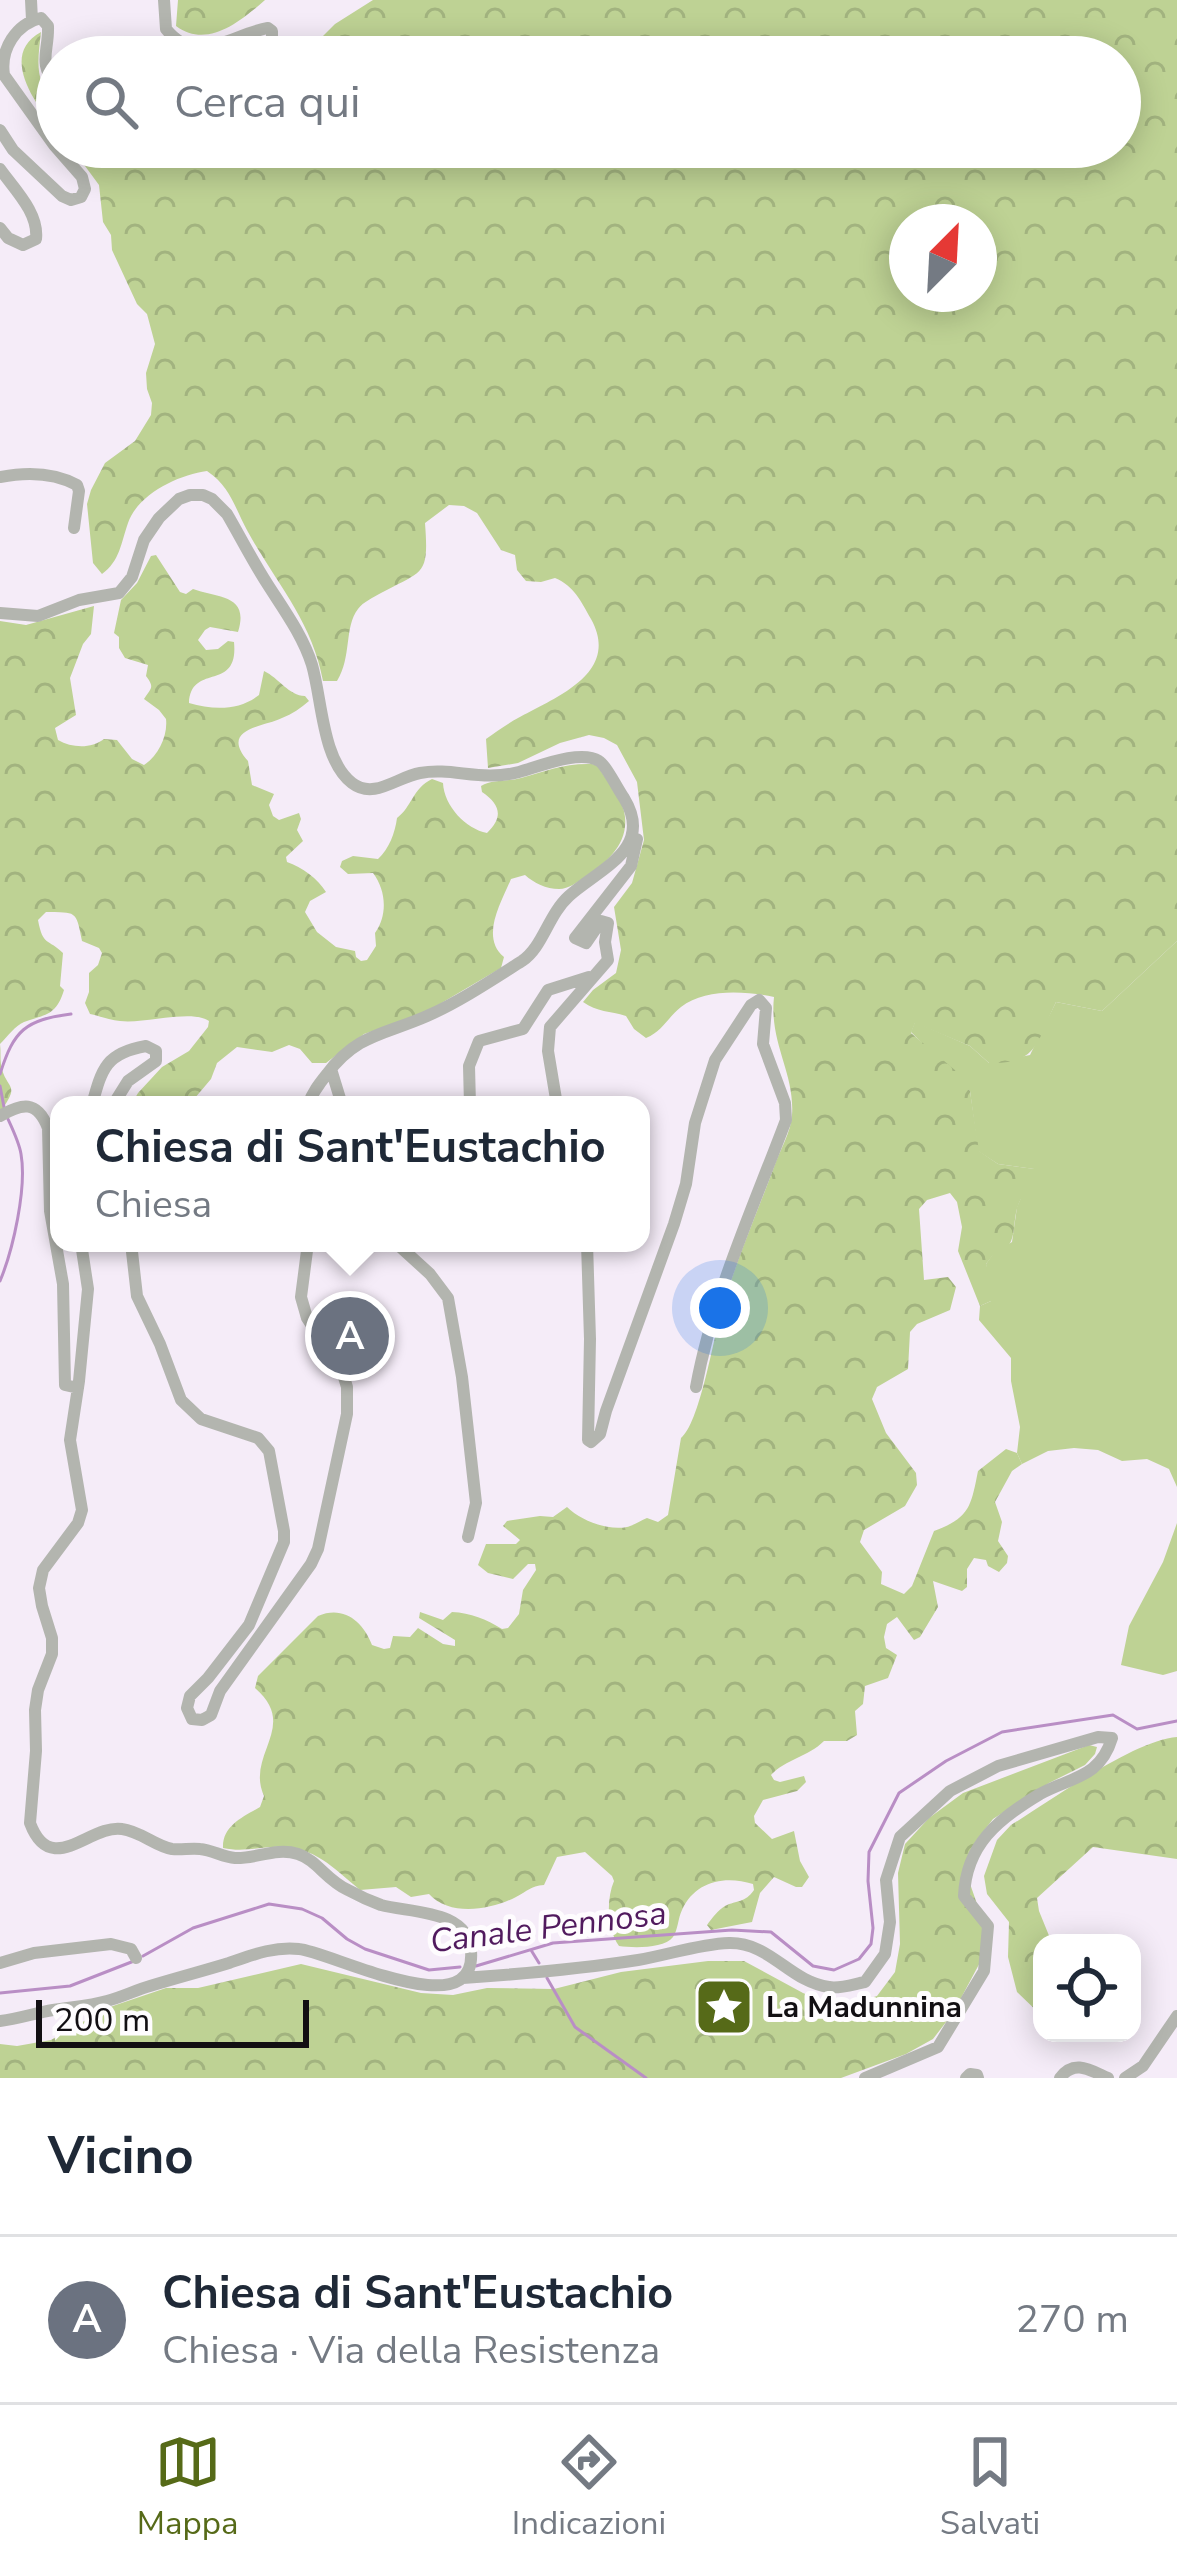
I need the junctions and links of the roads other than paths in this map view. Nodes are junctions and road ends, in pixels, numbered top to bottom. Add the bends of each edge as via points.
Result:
1 (31, 0) edge
2 (164, 0) edge
3 (32, 20) junction
4 (46, 36) edge
5 (173, 36) edge
6 (246, 36) edge
7 (272, 36) edge
8 (36, 120) edge
9 (0, 130) edge
10 (74, 168) edge
11 (0, 170) edge
12 (0, 228) edge
13 (0, 477) edge
14 (74, 528) dead end
15 (0, 613) edge
16 (632, 830) junction
17 (596, 975) junction
18 (331, 1069) junction
19 (94, 1096) edge
20 (119, 1096) edge
21 (314, 1096) edge
22 (339, 1096) edge
23 (470, 1096) edge
24 (556, 1096) edge
25 (0, 1116) edge
26 (50, 1211) edge
27 (58, 1252) edge
28 (82, 1252) edge
29 (132, 1252) edge
30 (307, 1252) edge
31 (406, 1252) edge
32 (587, 1252) edge
33 (696, 1387) dead end
34 (78, 1388) junction
35 (468, 1537) dead end
36 (0, 1963) edge
37 (464, 1976) junction
38 (146, 1987) junction
39 (1177, 2016) edge
40 (0, 2021) edge
41 (865, 2078) edge
42 (966, 2078) edge
43 (978, 2078) edge
44 (1060, 2078) edge
45 (1108, 2078) edge
46 (1125, 2078) edge

1 - 3 street
2 - 5 street
3 - 4 street via 41,18
3 - 8 street via 0,62
6 - 7 street via 268,28
9 - 10 street via 71,200 85,189
11 - 12 street via 38,234 23,245
13 - 14 street via 28,473 77,484
15 - 16 street via 38,616 118,593 159,518 179,499 203,495 227,514 295,627 348,781 374,790 416,773 494,777 594,759 630,809
16 - 17 street via 639,834 631,866 575,938 586,943 601,921 608,923 608,960
16 - 18 street via 620,859 564,901 526,959 430,1015 351,1047
17 - 23 street via 548,990 523,1029 479,1041
17 - 24 street via 550,1027
18 - 21 street
18 - 22 street
19 - 20 street via 116,1055 156,1051
25 - 26 street via 27,1106 44,1116
27 - 34 street via 65,1385
28 - 34 street via 88,1288
29 - 30 street via 137,1296 181,1400 201,1419 258,1438 269,1451 284,1531 249,1625 190,1696 192,1719 202,1720 318,1549 347,1387 301,1298
31 - 35 street via 448,1298 474,1485
32 - 33 street via 591,1442 674,1224 715,1060 759,1000 786,1120 718,1300
34 - 37 street via 70,1440 82,1510 39,1588 52,1654 35,1710 33,1832 58,1848 115,1828 170,1849 235,1858 302,1855 360,1896 447,1919 466,1935 472,1956
36 - 38 street via 111,1944 131,1949
37 - 38 street via 442,1986 280,1949
37 - 41 street via 730,1943 755,1947 830,1988 865,1982 885,1954 886,1880 900,1837 950,1791 998,1766 1112,1738 1095,1768 986,1832 965,1870 964,1896 988,1926 984,1971 938,2047
38 - 40 street
39 - 46 street via 1143,2066
42 - 43 street
44 - 45 street via 1079,2067

